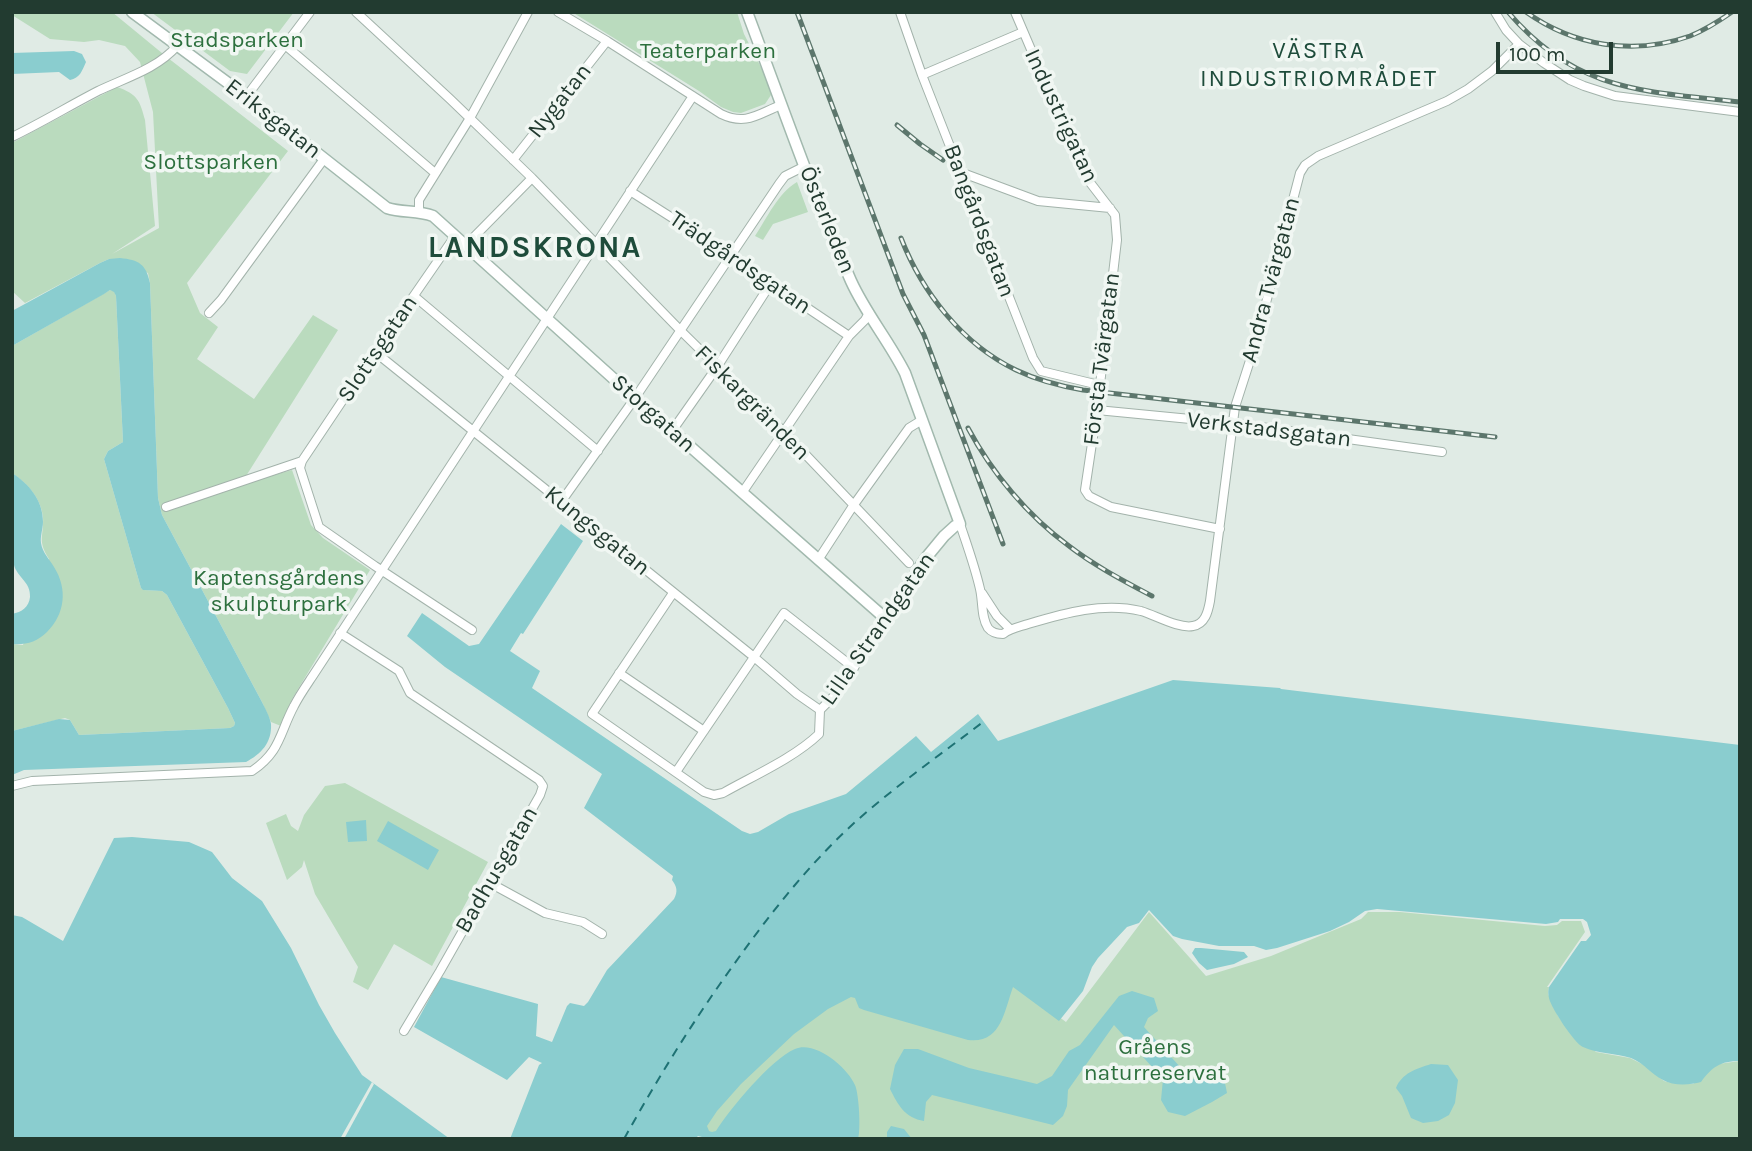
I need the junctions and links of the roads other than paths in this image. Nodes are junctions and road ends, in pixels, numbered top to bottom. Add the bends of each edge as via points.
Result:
1 (132, 12) edge
2 (310, 12) edge
3 (356, 12) edge
4 (528, 12) edge
5 (558, 12) edge
6 (747, 12) edge
7 (900, 12) edge
8 (1015, 12) edge
9 (1495, 12) edge
10 (1023, 32) junction
11 (607, 41) junction
12 (1518, 44) junction
13 (285, 45) junction
14 (177, 46) junction
15 (922, 75) junction
16 (693, 96) junction
17 (246, 97) junction
18 (782, 106) junction
19 (1740, 112) edge
20 (470, 118) junction
21 (12, 137) edge
22 (324, 159) junction
23 (513, 160) junction
24 (805, 166) junction
25 (435, 173) junction
26 (960, 173) junction
27 (532, 178) junction
28 (630, 191) junction
29 (1112, 211) junction
30 (419, 212) junction
31 (456, 236) junction
32 (596, 243) junction
33 (465, 246) junction
34 (730, 256) junction
35 (771, 283) junction
36 (414, 296) junction
37 (209, 313) dead end
38 (869, 313) junction
39 (547, 318) junction
40 (680, 330) junction
41 (849, 336) junction
42 (375, 352) junction
43 (717, 367) junction
44 (509, 375) junction
45 (1099, 385) junction
46 (635, 398) junction
47 (1097, 411) junction
48 (922, 419) junction
49 (1232, 423) junction
50 (672, 431) junction
51 (473, 432) junction
52 (784, 432) junction
53 (598, 451) junction
54 (1442, 452) dead end
55 (302, 461) junction
56 (742, 493) junction
57 (561, 502) junction
58 (853, 506) junction
59 (166, 507) dead end
60 (960, 524) junction
61 (1220, 529) junction
62 (818, 560) junction
63 (909, 563) dead end
64 (382, 571) junction
65 (981, 591) junction
66 (673, 593) junction
67 (886, 619) junction
68 (1010, 629) junction
69 (472, 630) dead end
70 (340, 633) junction
71 (754, 657) junction
72 (854, 668) junction
73 (619, 673) junction
74 (820, 710) junction
75 (704, 731) junction
76 (676, 772) junction
77 (12, 786) edge
78 (490, 883) junction
79 (602, 934) dead end
80 (404, 1031) dead end

1 - 14 street, Eriksgatan
2 - 13 street
3 - 20 street, Fiskargränden
4 - 20 street
5 - 11 street
6 - 18 street, Österleden
7 - 15 street, Bangårdsgatan
8 - 10 street, Industrigatan
9 - 12 street
10 - 15 street
10 - 29 street, Industrigatan via 1085,176
11 - 16 street
11 - 23 street, Nygatan
12 - 19 street via 1570,80 1615,96
12 - 49 street, Andra Tvärgatan via 1492,71 1447,101 1306,165 1297,182
13 - 17 street
13 - 25 street
14 - 17 street, Eriksgatan
14 - 21 street via 139,73
15 - 26 street, Bangårdsgatan
16 - 18 street via 733,120
16 - 28 street
17 - 22 street, Eriksgatan
18 - 24 street, Österleden
20 - 23 street, Fiskargränden
20 - 25 street
22 - 30 street, Eriksgatan via 387,208
22 - 37 street
23 - 27 street, Fiskargränden
24 - 34 street via 785,176
24 - 38 street, Österleden via 852,283
25 - 30 street via 419,200
26 - 29 street via 1038,201
26 - 45 street, Bangårdsgatan via 1041,371
27 - 32 street, Fiskargränden
27 - 33 street
28 - 32 street
28 - 34 street, Trädgårdsgatan
29 - 45 street, Första Tvärgatan via 1117,240
30 - 31 street, Storgatan via 433,216
31 - 33 street, Storgatan
31 - 36 street, Slottsgatan
32 - 39 street
32 - 40 street, Fiskargränden
33 - 39 street, Storgatan
34 - 35 street, Trädgårdsgatan
34 - 40 street
35 - 41 street, Trädgårdsgatan
35 - 43 street
36 - 42 street, Slottsgatan
36 - 44 street
38 - 41 street
38 - 48 street, Österleden via 894,350
39 - 44 street
39 - 46 street, Storgatan
40 - 43 street, Fiskargränden
40 - 46 street
41 - 52 street
42 - 51 street, Kungsgatan
42 - 55 street, Slottsgatan
43 - 50 street
43 - 52 street, Fiskargränden
44 - 51 street
44 - 53 street
45 - 47 street, Första Tvärgatan
46 - 50 street, Storgatan
46 - 53 street
47 - 49 street, Verkstadsgatan
47 - 61 street, Första Tvärgatan via 1085,490 1088,496 1111,507
48 - 58 street via 909,428
48 - 60 street
49 - 54 street, Verkstadsgatan
49 - 61 street, Andra Tvärgatan
50 - 56 street, Storgatan
51 - 57 street, Kungsgatan
51 - 64 street
52 - 56 street
52 - 58 street, Fiskargränden
53 - 57 street
55 - 59 street
55 - 64 street via 301,474 319,527
56 - 62 street, Storgatan
57 - 66 street, Kungsgatan
58 - 62 street
58 - 63 street, Fiskargränden
60 - 65 street
60 - 67 street, Lilla Strandgatan via 925,559
61 - 68 street, Andra Tvärgatan via 1208,612 1198,624 1185,626 1130,609 1086,609
62 - 67 street, Storgatan
64 - 69 street
64 - 70 street
65 - 68 street
65 - 68 street via 991,631 1003,634
66 - 71 street, Kungsgatan
66 - 73 street
67 - 72 street, Lilla Strandgatan
70 - 77 street via 294,706 277,746 252,771 32,781
70 - 78 street, Badhusgatan via 399,671 410,693 539,779 543,786 540,795
71 - 72 street via 784,613
71 - 74 street, Kungsgatan
71 - 75 street
72 - 74 street, Lilla Strandgatan
73 - 75 street
73 - 76 street via 592,713
74 - 76 street, Lilla Strandgatan via 819,734 811,742 723,793 704,792
75 - 76 street
78 - 79 street via 545,913 583,922
78 - 80 street, Badhusgatan

